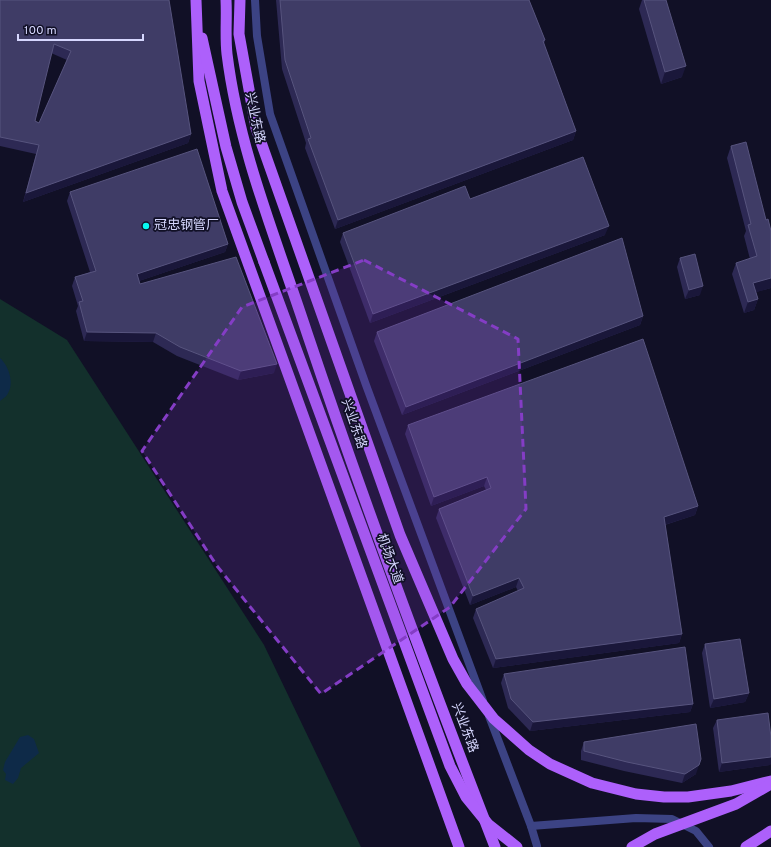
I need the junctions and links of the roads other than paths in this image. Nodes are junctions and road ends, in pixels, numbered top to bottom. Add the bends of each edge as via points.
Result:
1 (196, 0) edge
2 (226, 0) edge
3 (240, 0) edge
4 (255, 0) edge
5 (195, 12) junction
6 (771, 782) edge
7 (531, 826) junction
8 (771, 830) edge
9 (771, 835) edge
10 (537, 846) edge
11 (459, 847) edge
12 (494, 847) edge
13 (517, 847) edge
14 (632, 847) edge
15 (709, 847) edge
16 (746, 847) edge
17 (761, 847) edge

1 - 5 main road
2 - 12 main road, 兴业东路 via 227,52 239,126 262,206 348,453
3 - 6 main road, bridge via 239,34 256,128 400,535 453,659 467,684 494,719 529,750 556,767 592,783 636,794 688,797
4 - 7 street via 257,36 270,114 453,622
5 - 11 main road via 199,82 222,191
5 - 13 main road, 机场大道, bridge via 226,147 242,202 450,766 466,797 484,818
6 - 14 main road, bridge via 736,804 655,834
7 - 10 street
7 - 15 street via 636,818 672,819 696,832
8 - 16 main road
9 - 17 main road

